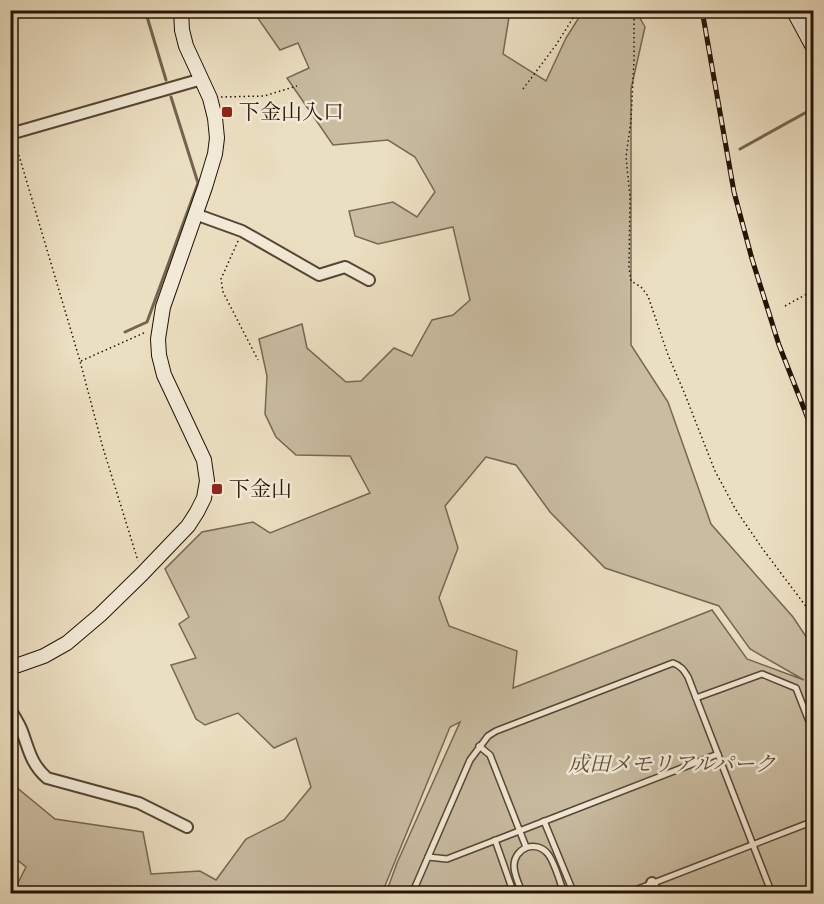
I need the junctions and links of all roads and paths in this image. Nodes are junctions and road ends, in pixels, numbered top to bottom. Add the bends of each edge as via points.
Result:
1 (181, 10) edge
2 (578, 10) edge
3 (634, 10) edge
4 (793, 10) edge
5 (813, 49) edge
6 (201, 78) junction
7 (297, 86) dead end
8 (523, 89) dead end
9 (210, 98) junction
10 (11, 133) edge
11 (195, 214) junction
12 (242, 231) junction
13 (369, 280) dead end
14 (813, 290) edge
15 (785, 306) dead end
16 (159, 327) junction
17 (258, 360) dead end
18 (80, 361) junction
19 (142, 574) junction
20 (813, 617) edge
21 (10, 668) edge
22 (696, 698) junction
23 (10, 709) edge
24 (813, 734) edge
25 (479, 746) junction
26 (718, 754) junction
27 (544, 821) junction
28 (813, 821) edge
29 (187, 827) dead end
30 (519, 831) junction
31 (495, 840) junction
32 (753, 844) junction
33 (526, 847) junction
34 (428, 857) junction
35 (654, 888) edge
36 (564, 893) edge
37 (411, 894) edge
38 (514, 894) edge
39 (523, 894) edge
40 (574, 894) edge
41 (625, 894) edge
42 (772, 894) edge

1 - 6 street via 186,46
2 - 8 path
3 - 20 path via 626,157 631,281 648,296 715,471 736,510
4 - 5 street
6 - 9 street
6 - 10 street
7 - 9 path via 264,96
9 - 11 street via 217,138 215,154
10 - 18 path
11 - 12 street
11 - 16 street
12 - 13 street via 319,275 345,267
12 - 17 path via 221,279 223,292
14 - 15 path
16 - 18 path
16 - 19 street via 164,375 204,460 207,481 204,498 188,526
18 - 19 path
19 - 21 street via 67,643
22 - 24 lane via 762,674 796,688
22 - 25 lane via 685,670 673,663 496,731
22 - 26 lane
23 - 29 street via 32,759 47,778 139,803
25 - 30 lane via 490,755
25 - 34 lane
26 - 27 lane
26 - 32 lane
27 - 30 lane
27 - 40 lane
28 - 32 lane
30 - 31 lane
30 - 33 lane
31 - 34 lane via 447,859
31 - 38 lane
32 - 35 lane
32 - 42 lane
33 - 36 lane via 540,848 548,855
33 - 39 lane via 514,864
34 - 37 lane
35 - 41 lane

